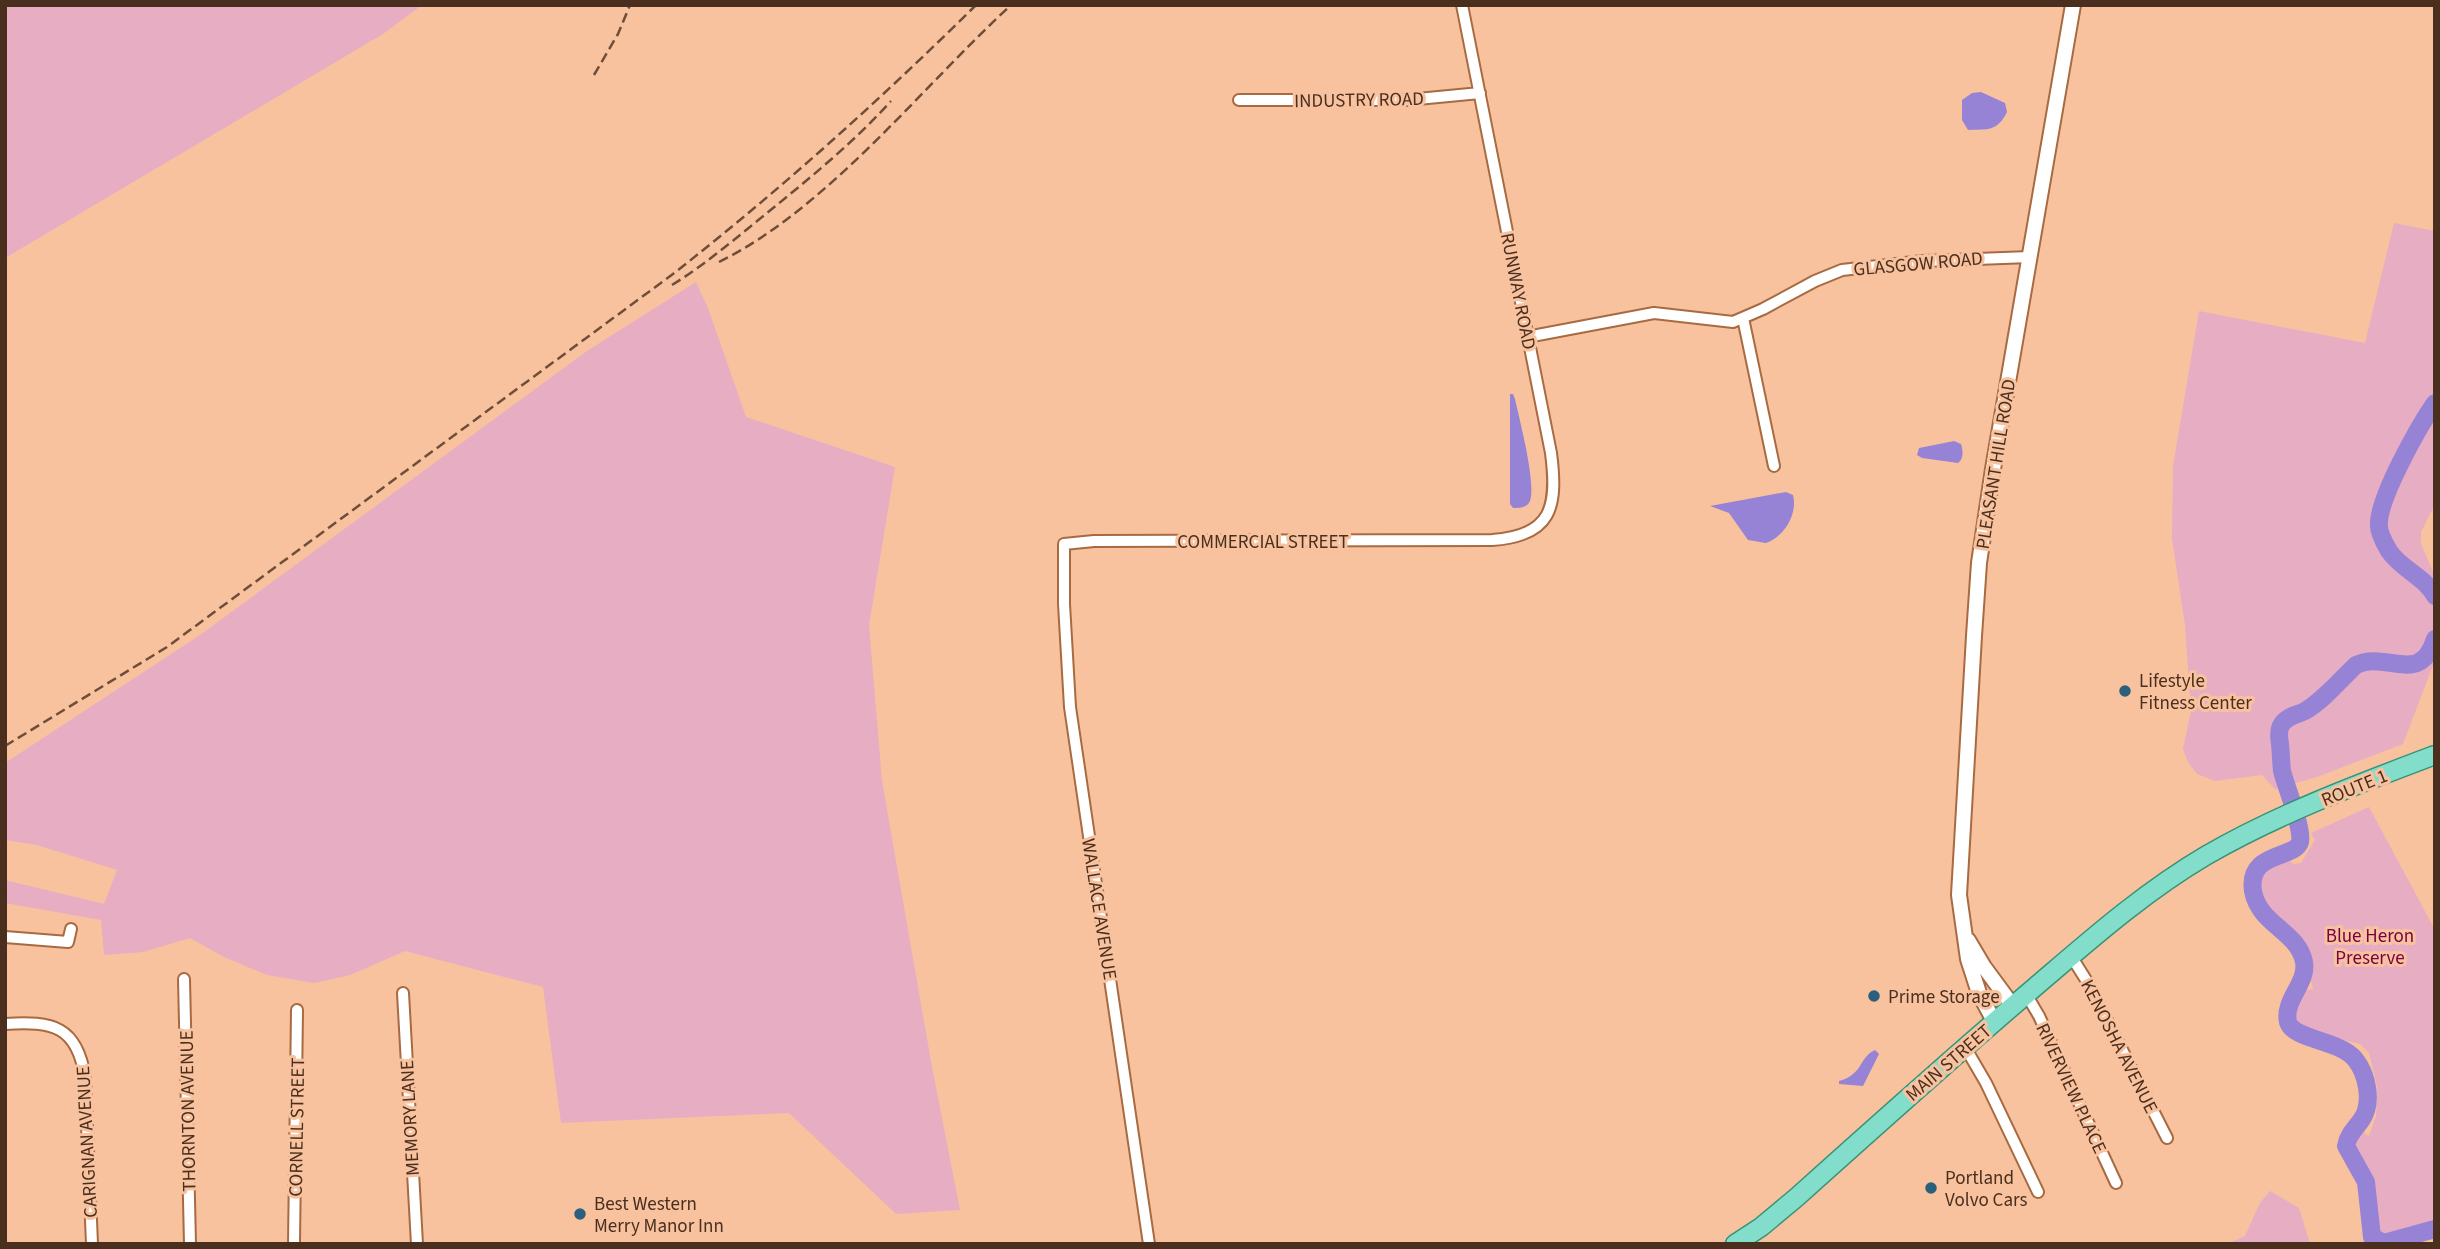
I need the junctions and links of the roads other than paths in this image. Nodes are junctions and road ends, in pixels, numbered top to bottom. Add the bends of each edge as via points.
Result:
1 (1462, 5) edge
2 (2073, 5) edge
3 (1480, 93) junction
4 (1239, 100) dead end
5 (2030, 257) junction
6 (1743, 318) junction
7 (1527, 337) junction
8 (1774, 466) dead end
9 (1492, 540) joint
10 (1063, 573) joint
11 (2435, 755) edge
12 (2275, 822) joint
13 (1963, 928) junction
14 (71, 929) dead end
15 (5, 937) edge
16 (2071, 956) junction
17 (184, 979) dead end
18 (403, 993) dead end
19 (2019, 1000) junction
20 (297, 1010) dead end
21 (1994, 1021) junction
22 (5, 1024) edge
23 (1965, 1047) junction
24 (2167, 1138) dead end
25 (2116, 1183) dead end
26 (2038, 1192) dead end
27 (92, 1244) edge
28 (190, 1244) edge
29 (294, 1244) edge
30 (416, 1244) edge
31 (1149, 1244) edge
32 (1735, 1244) edge

1 - 3 street, RUNWAY ROAD
2 - 5 street, PLEASANT HILL ROAD
3 - 4 street, INDUSTRY ROAD via 1407,100
3 - 7 street, RUNWAY ROAD
5 - 6 street, GLASGOW ROAD via 1842,270
5 - 13 street, PLEASANT HILL ROAD via 1979,563 1959,874
6 - 7 street, GLASGOW ROAD via 1726,322 1654,313
6 - 8 street
7 - 9 street, RUNWAY ROAD via 1550,453 1553,497 1546,516 1532,531
9 - 10 street, COMMERCIAL STREET via 1094,541 1064,544
10 - 31 street, WALLACE AVENUE via 1070,707
11 - 12 main road, ROUTE 1
12 - 16 main road, MAIN STREET via 2189,867
13 - 19 street, PLEASANT HILL ROAD via 1975,953
13 - 21 street, PLEASANT HILL ROAD via 1973,978
14 - 15 street via 68,942
16 - 19 main road, MAIN STREET
16 - 24 street, KENOSHA AVENUE
17 - 28 street, THORNTON AVENUE
18 - 30 street, MEMORY LANE
19 - 21 main road, MAIN STREET
19 - 25 street, RIVERVIEW PLACE via 2039,1016
20 - 29 street, CORNELL STREET
21 - 23 main road, MAIN STREET
22 - 27 street, CARIGNAN AVENUE via 56,1027 70,1037 82,1059
23 - 26 street
23 - 32 main road, MAIN STREET via 1797,1197

